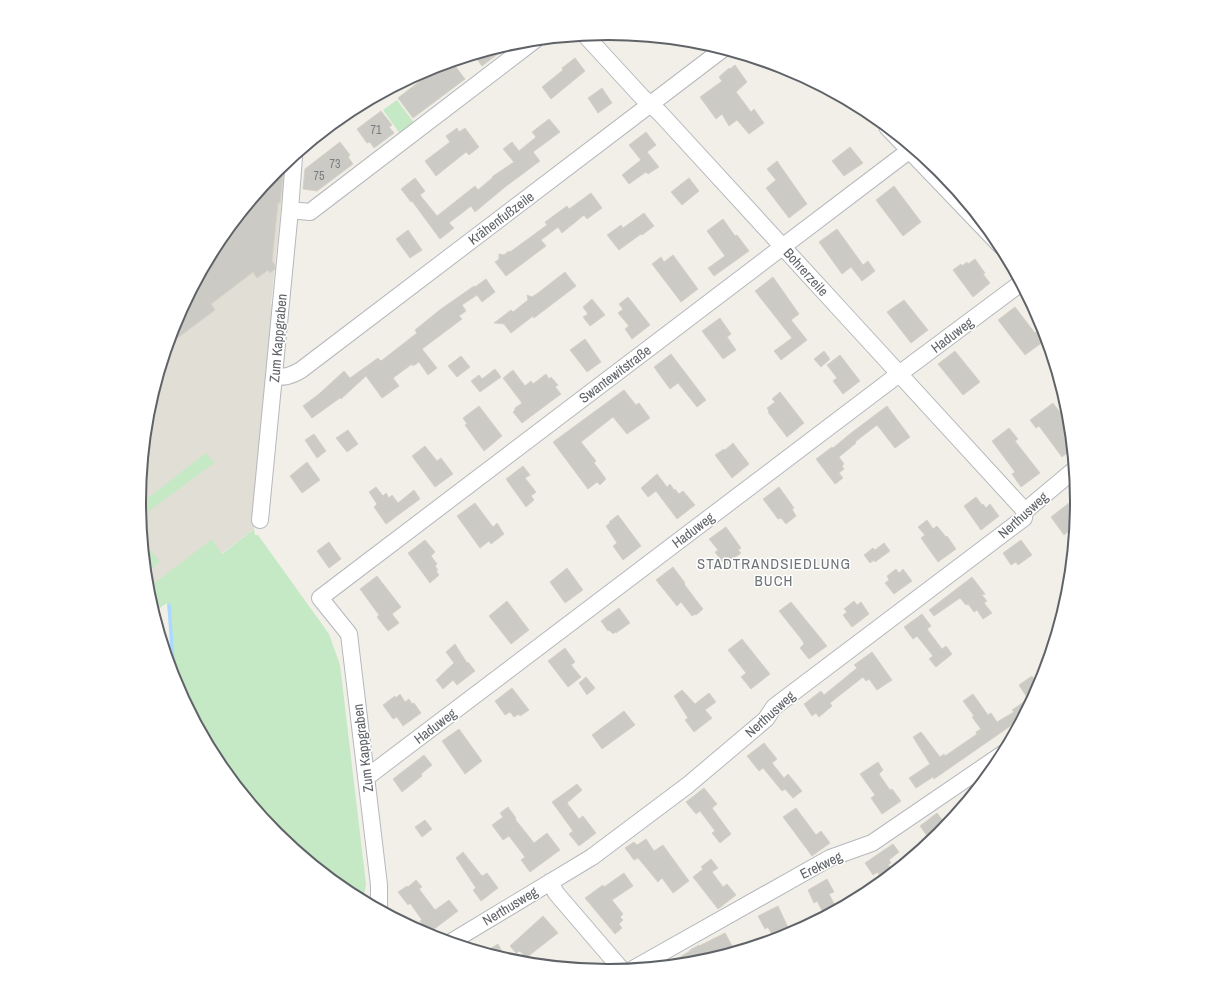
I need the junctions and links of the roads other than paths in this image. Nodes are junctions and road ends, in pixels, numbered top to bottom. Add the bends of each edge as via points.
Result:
1 (590, 41) edge
2 (525, 48) edge
3 (717, 53) edge
4 (650, 105) junction
5 (909, 151) edge
6 (293, 165) edge
7 (926, 166) edge
8 (963, 206) edge
9 (290, 210) junction
10 (784, 247) junction
11 (1017, 286) edge
12 (899, 374) junction
13 (274, 376) junction
14 (1070, 473) edge
15 (1025, 511) junction
16 (260, 520) dead end
17 (320, 598) joint
18 (991, 762) edge
19 (366, 777) junction
20 (550, 882) junction
21 (379, 903) edge
22 (457, 938) edge
23 (645, 962) edge
24 (617, 964) edge

1 - 4 street, Bohrerzeile
2 - 9 street via 310,212
3 - 4 street, Krähenfußzeile
4 - 10 street, Bohrerzeile
4 - 13 street, Krähenfußzeile via 301,370 285,377
5 - 10 street, Swantewitstraße
6 - 9 street, Zum Kappgraben
7 - 8 street
9 - 13 street, Zum Kappgraben
10 - 12 street, Bohrerzeile
10 - 17 street, Swantewitstraße
11 - 12 street, Haduweg
12 - 15 street, Bohrerzeile
12 - 19 street, Haduweg
13 - 16 street, Zum Kappgraben
14 - 15 street, Nerthusweg
15 - 20 street, Nerthusweg via 1024,518 774,707 766,719 688,784 592,857
17 - 19 street, Zum Kappgraben via 349,634
18 - 23 street, Erekweg via 872,843 830,858
19 - 21 street, Zum Kappgraben
20 - 22 street, Nerthusweg
20 - 24 street via 556,893

